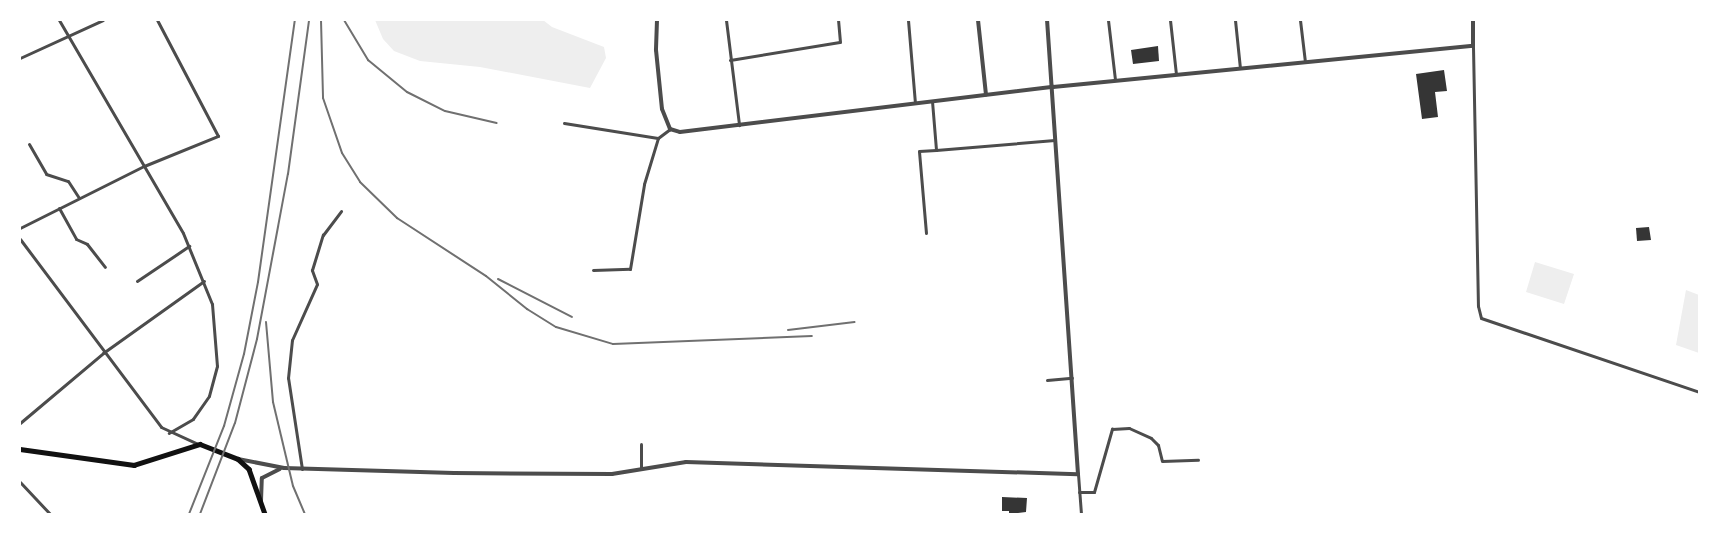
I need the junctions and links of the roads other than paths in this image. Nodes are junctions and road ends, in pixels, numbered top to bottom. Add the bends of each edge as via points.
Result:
1 (59, 20) edge
2 (103, 20) edge
3 (157, 20) edge
4 (657, 20) edge
5 (726, 20) edge
6 (838, 20) edge
7 (908, 20) edge
8 (978, 20) edge
9 (1047, 20) edge
10 (1108, 20) edge
11 (1170, 20) edge
12 (1235, 20) edge
13 (1300, 20) edge
14 (1473, 20) edge
15 (69, 35) junction
16 (1473, 46) junction
17 (20, 58) edge
18 (730, 60) junction
19 (1305, 62) junction
20 (1240, 68) junction
21 (1176, 75) junction
22 (1115, 81) junction
23 (1053, 87) junction
24 (986, 95) junction
25 (932, 101) junction
26 (915, 103) junction
27 (564, 123) dead end
28 (739, 125) junction
29 (670, 129) junction
30 (658, 138) junction
31 (1056, 140) junction
32 (29, 144) dead end
33 (936, 150) junction
34 (144, 166) junction
35 (79, 198) junction
36 (59, 208) junction
37 (340, 211) dead end
38 (20, 228) edge
39 (926, 233) dead end
40 (20, 239) edge
41 (189, 246) junction
42 (105, 267) dead end
43 (593, 270) dead end
44 (137, 281) dead end
45 (204, 281) junction
46 (104, 353) junction
47 (1072, 378) junction
48 (1047, 380) dead end
49 (1700, 392) edge
50 (20, 423) edge
51 (169, 433) junction
52 (200, 444) junction
53 (641, 444) dead end
54 (20, 449) edge
55 (238, 459) junction
56 (1198, 460) dead end
57 (284, 468) junction
58 (641, 468) junction
59 (302, 469) junction
60 (1078, 474) junction
61 (20, 482) edge
62 (1079, 492) junction
63 (261, 501) junction
64 (50, 514) edge
65 (265, 514) edge
66 (1081, 514) edge

1 - 15 street
2 - 15 street
3 - 34 street via 218,136
4 - 29 street via 662,109
5 - 18 street
6 - 18 street via 840,42
7 - 26 street
8 - 24 street
9 - 23 street
10 - 22 street
11 - 21 street
12 - 20 street
13 - 19 street
14 - 16 street
15 - 17 street
15 - 34 street
16 - 19 street
16 - 49 street via 1481,318
18 - 28 street
19 - 20 street
20 - 21 street
21 - 22 street
22 - 23 street
23 - 24 street
23 - 31 street
24 - 25 street
25 - 26 street
25 - 33 street
26 - 28 street
27 - 30 street
28 - 29 street via 680,132
29 - 30 street
30 - 43 street via 644,184 630,269
31 - 33 street
31 - 47 street
32 - 35 street via 46,174 68,180
33 - 39 street via 918,151
34 - 35 street
34 - 41 street
35 - 36 street
36 - 38 street
36 - 42 street via 76,238 87,244
37 - 59 street via 323,235 312,270 318,284 292,340 288,378
40 - 46 street
41 - 44 street
41 - 45 street
45 - 46 street
45 - 51 street via 217,330 217,366 209,396 193,418
46 - 50 street
46 - 51 street
47 - 48 street
47 - 60 street
51 - 52 street
52 - 54 main road via 134,465
52 - 55 main road
53 - 58 street
55 - 57 street
55 - 63 main road via 253,475
56 - 62 street via 1162,461 1158,445 1151,438 1129,429 1112,429 1094,492
57 - 59 street
57 - 63 street via 265,474
58 - 59 street via 612,474 572,475
58 - 60 street via 686,462
60 - 62 street
61 - 64 street
62 - 66 street
63 - 65 main road

